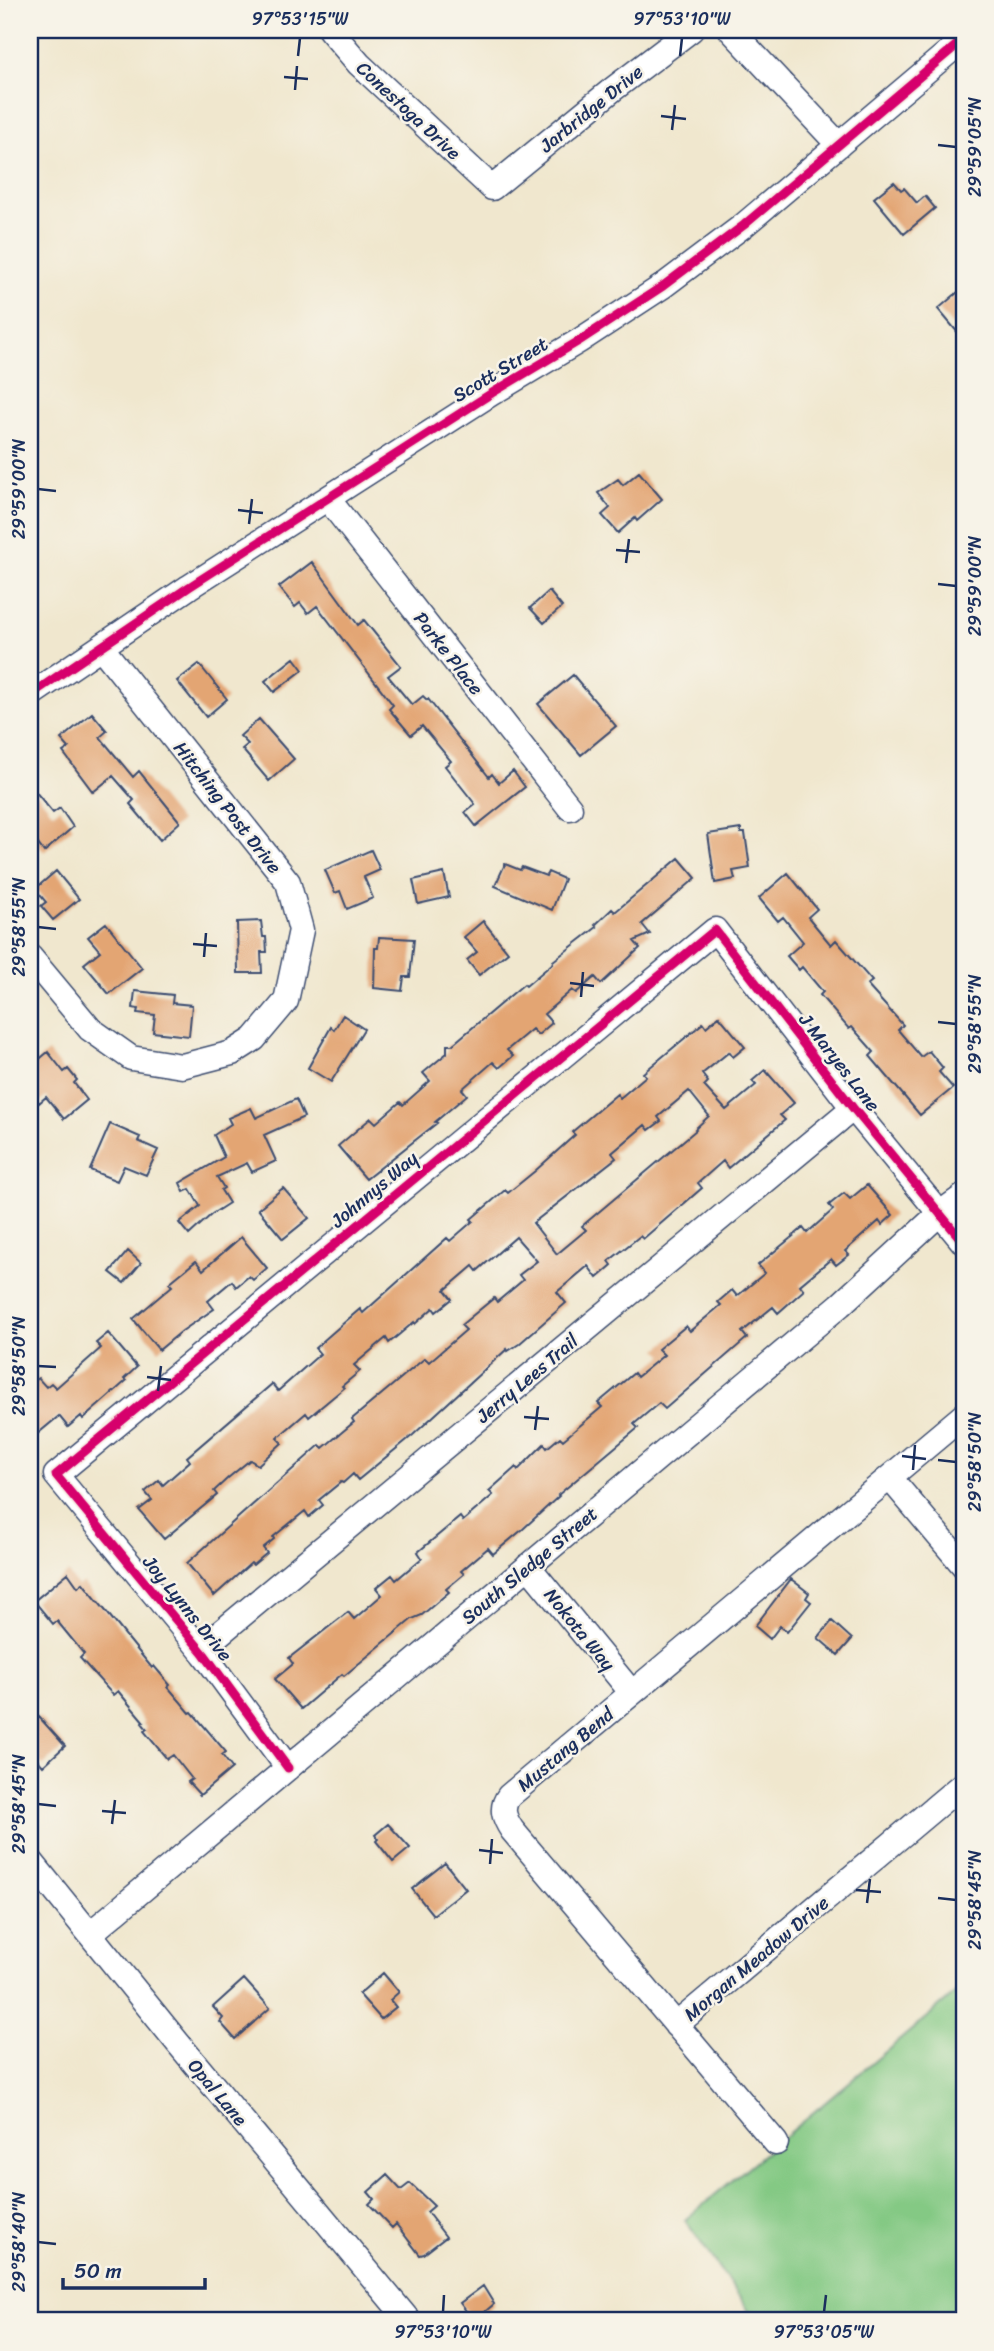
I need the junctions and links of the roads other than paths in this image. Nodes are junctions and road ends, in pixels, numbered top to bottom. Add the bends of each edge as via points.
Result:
1 (330, 30) edge
2 (691, 30) edge
3 (731, 30) edge
4 (964, 39) edge
5 (839, 145) junction
6 (492, 188) joint
7 (328, 499) junction
8 (101, 647) junction
9 (30, 695) edge
10 (570, 808) dead end
11 (715, 930) joint
12 (30, 957) edge
13 (853, 1108) junction
14 (964, 1196) edge
15 (939, 1214) junction
16 (964, 1243) edge
17 (964, 1415) edge
18 (56, 1475) joint
19 (890, 1478) junction
20 (528, 1566) junction
21 (964, 1566) edge
22 (201, 1650) junction
23 (632, 1693) junction
24 (288, 1768) junction
25 (964, 1783) edge
26 (30, 1860) edge
27 (91, 1933) junction
28 (676, 2025) junction
29 (776, 2143) dead end
30 (410, 2321) edge

1 - 6 street, Conestoga Drive via 359,64
2 - 6 street, Jarbridge Drive
3 - 5 street
4 - 5 street, Scott Street
5 - 7 street, Scott Street via 663,286
7 - 8 street, Scott Street
7 - 10 street, Parke Place
8 - 9 street, Scott Street
8 - 12 street, Hitching Post Drive via 288,882 302,930 286,1001 254,1039 232,1053 183,1066 131,1058 90,1030
11 - 13 street, J Maryes Lane
11 - 18 street, Johnnys Way
13 - 15 street, J Maryes Lane
13 - 22 street, Jerry Lees Trail
14 - 15 street, South Sledge Street
15 - 16 street
15 - 20 street, South Sledge Street via 840,1305
17 - 19 street, Mustang Bend
18 - 22 street, Joy Lynns Drive
19 - 21 street
19 - 23 street, Mustang Bend
20 - 23 street, Nokota Way
20 - 24 street, South Sledge Street
22 - 24 street, Joy Lynns Drive
23 - 28 street, Mustang Bend via 509,1796 503,1815
24 - 27 street, South Sledge Street
25 - 28 street, Morgan Meadow Drive
26 - 27 street, Opal Lane
27 - 30 street, Opal Lane
28 - 29 street, Mustang Bend

